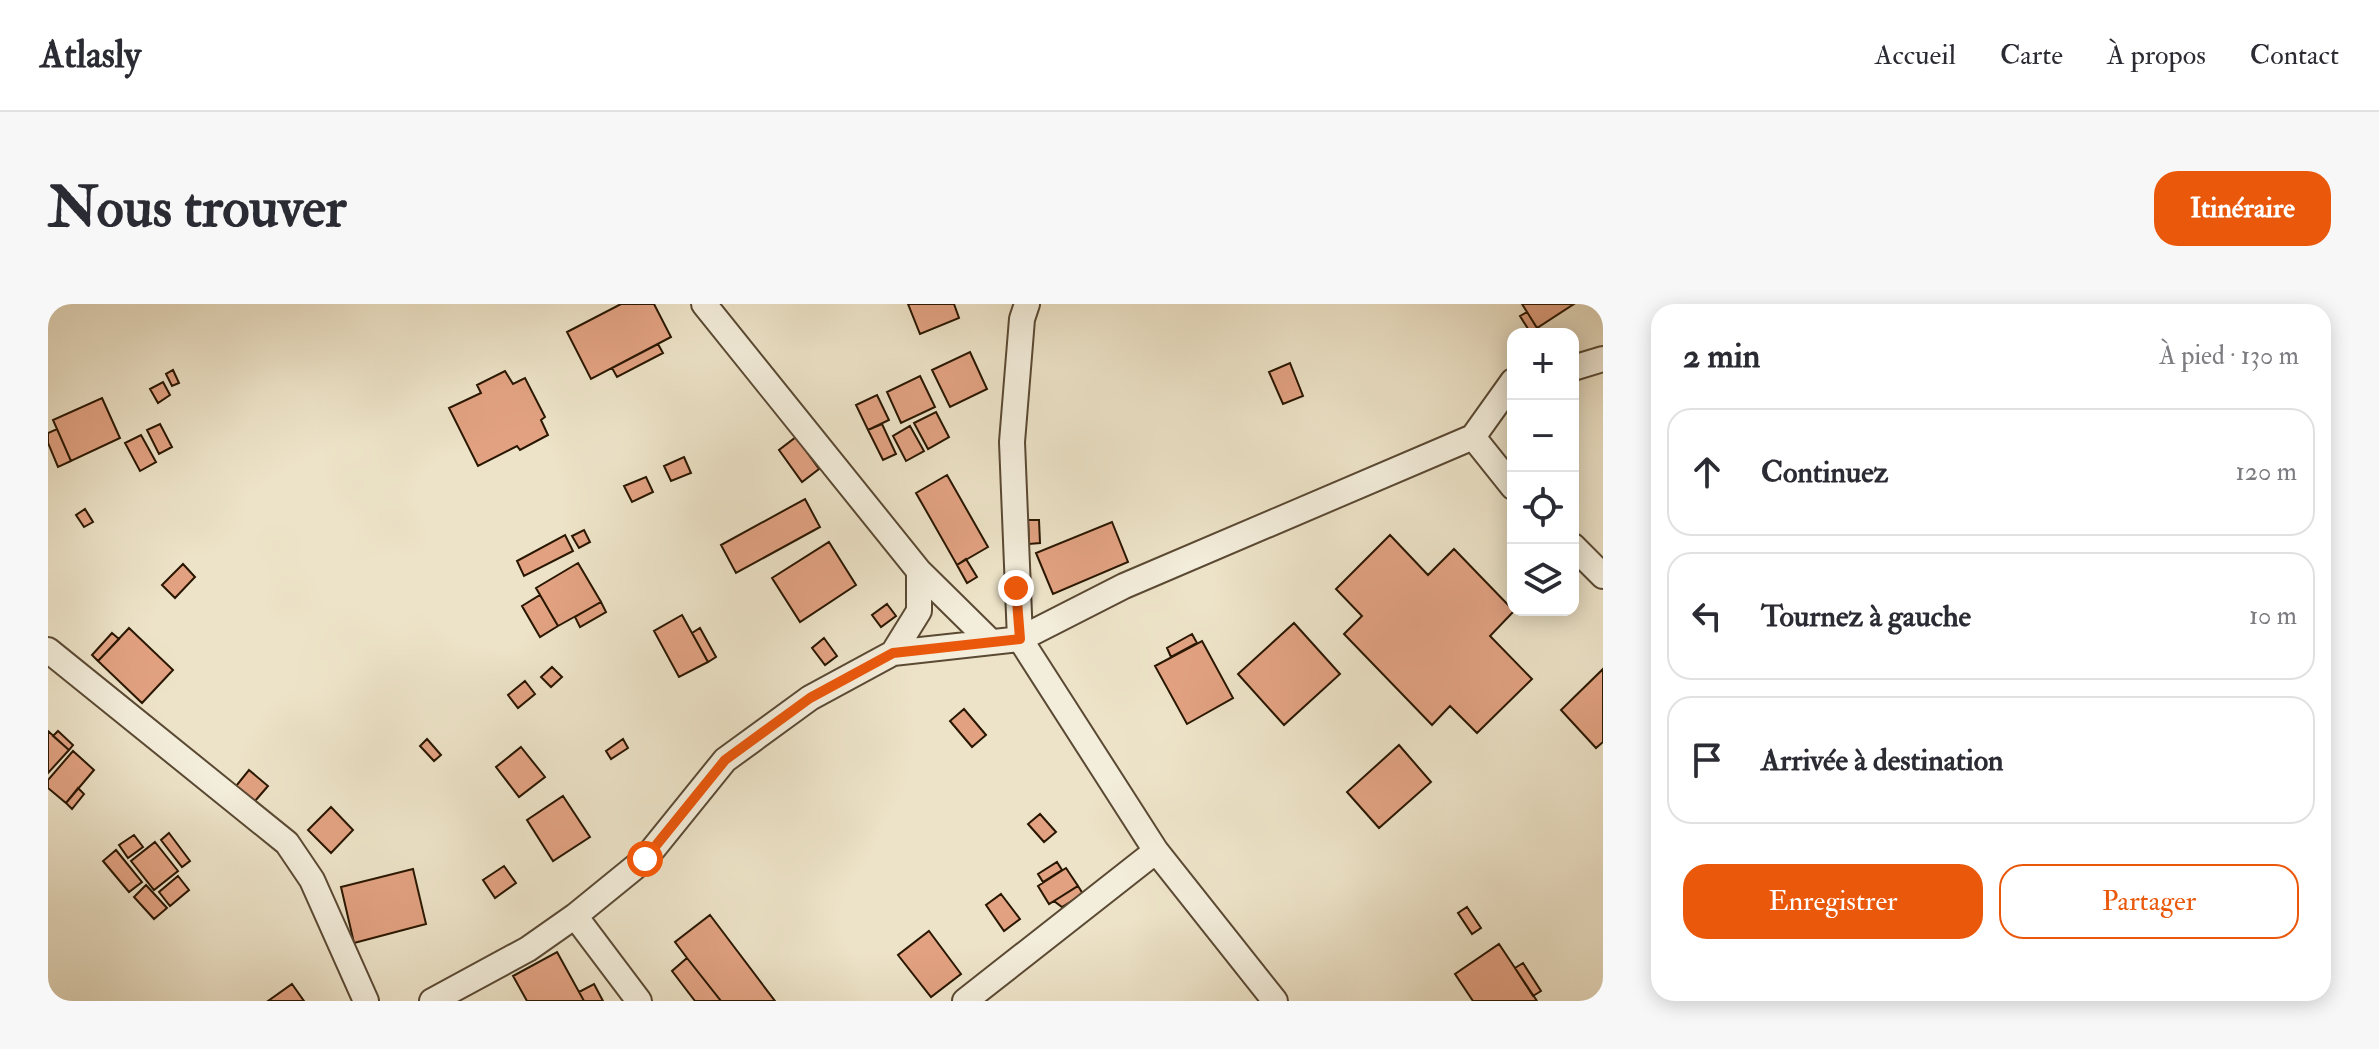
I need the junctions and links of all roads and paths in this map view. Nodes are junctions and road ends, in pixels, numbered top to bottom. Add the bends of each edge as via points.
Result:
1 (704, 304) edge
2 (1027, 304) edge
3 (1603, 359) edge
4 (1579, 366) edge
5 (1507, 389) edge
6 (1473, 437) junction
7 (1507, 480) edge
8 (1579, 552) edge
9 (919, 571) junction
10 (1603, 576) edge
11 (1020, 639) junction
12 (989, 640) junction
13 (48, 650) edge
14 (893, 653) junction
15 (1156, 851) junction
16 (575, 916) junction
17 (366, 1001) edge
18 (432, 1001) edge
19 (639, 1001) edge
20 (965, 1001) edge
21 (1275, 1001) edge

1 - 9 street
2 - 11 street via 1012,442
3 - 4 street
5 - 6 street
6 - 7 street
6 - 11 street via 1124,586
8 - 10 street
9 - 12 street
9 - 14 street via 919,611
11 - 12 street
11 - 15 street
12 - 14 street
13 - 17 street via 287,843 312,880
14 - 16 street via 810,698 725,760 645,859
15 - 20 street
15 - 21 street
16 - 18 street via 528,949
16 - 19 street

